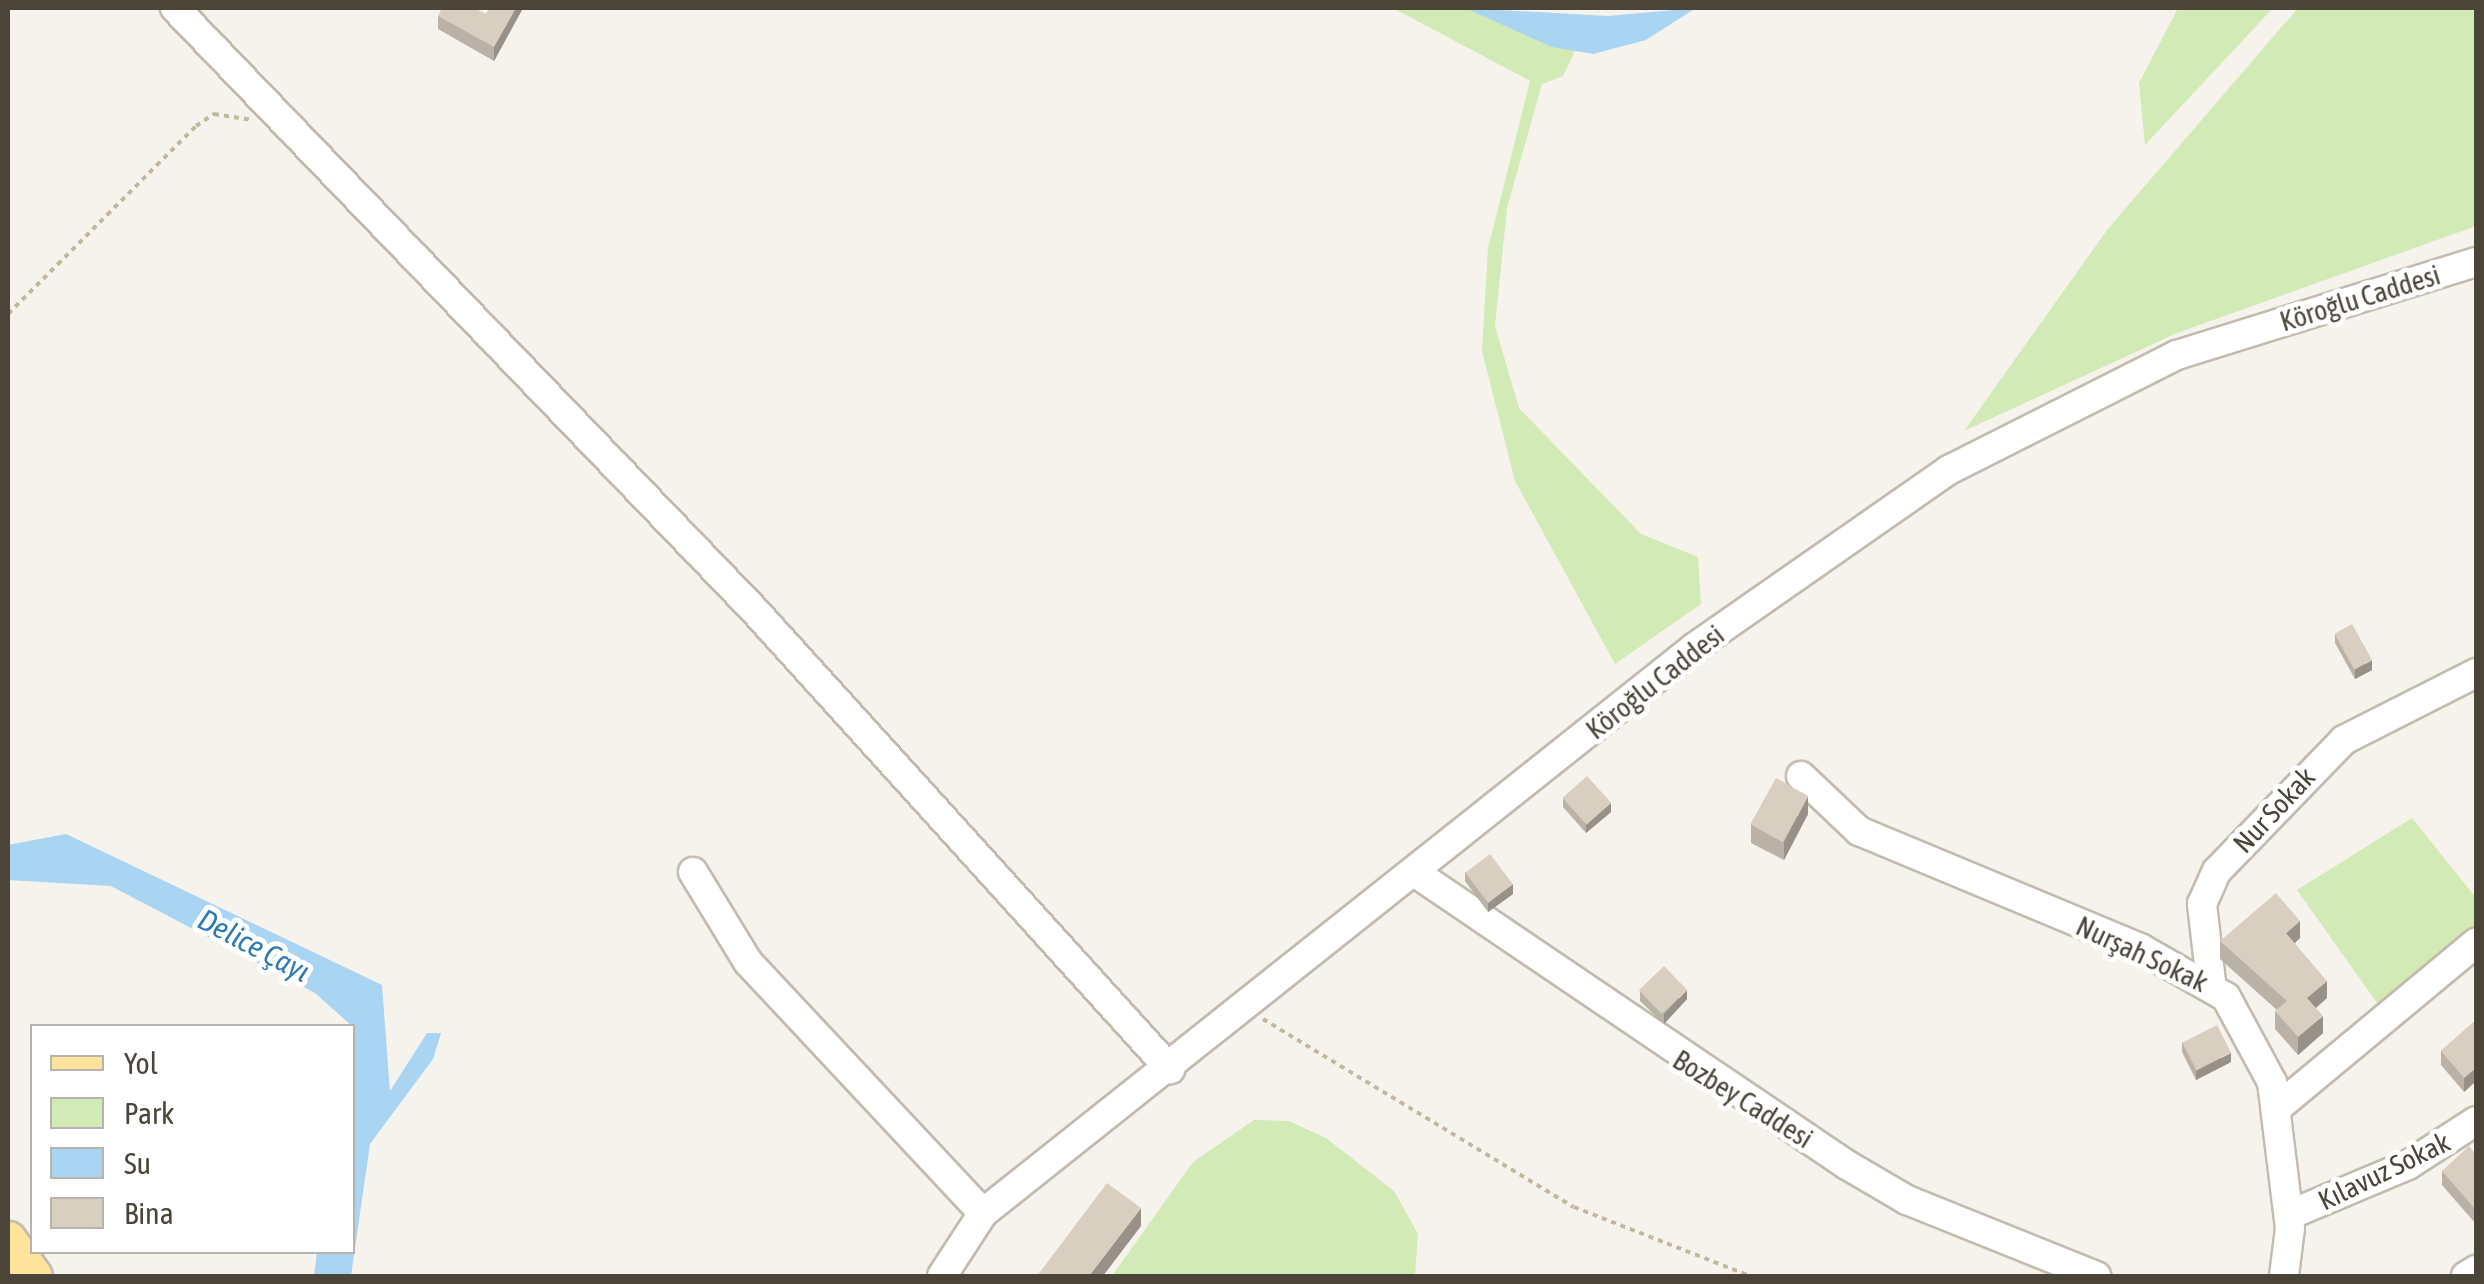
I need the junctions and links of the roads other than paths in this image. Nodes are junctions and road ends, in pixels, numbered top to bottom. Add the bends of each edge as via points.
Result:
1 (175, 8) edge
2 (2476, 262) edge
3 (2476, 672) edge
4 (1801, 776) dead end
5 (693, 872) dead end
6 (1417, 874) junction
7 (2476, 942) edge
8 (2211, 982) junction
9 (1170, 1069) junction
10 (2277, 1108) junction
11 (2476, 1121) edge
12 (983, 1213) junction
13 (2289, 1216) junction
14 (8, 1239) edge
15 (2476, 1270) edge
16 (34, 1276) edge
17 (942, 1276) edge
18 (2096, 1276) edge
19 (2284, 1276) edge
20 (2466, 1276) edge

1 - 9 street via 756,612
2 - 6 street, Köroğlu Caddesi via 2176,355 2008,433 1696,648
3 - 8 street, Nur Sokak via 2335,748 2217,871 2202,904
4 - 8 street, Nurşah Sokak via 1859,831
5 - 12 street via 748,962
6 - 9 street, Köroğlu Caddesi
6 - 18 street, Bozbey Caddesi via 1847,1165 1907,1200
7 - 10 street
8 - 10 street, Nurşah Sokak via 2256,1043
9 - 12 street, Köroğlu Caddesi
10 - 13 street, Nurşah Sokak
11 - 13 street, Kılavuz Sokak via 2408,1166
12 - 17 street, Köroğlu Caddesi
13 - 19 street, Nurşah Sokak
14 - 16 main road
15 - 20 street

